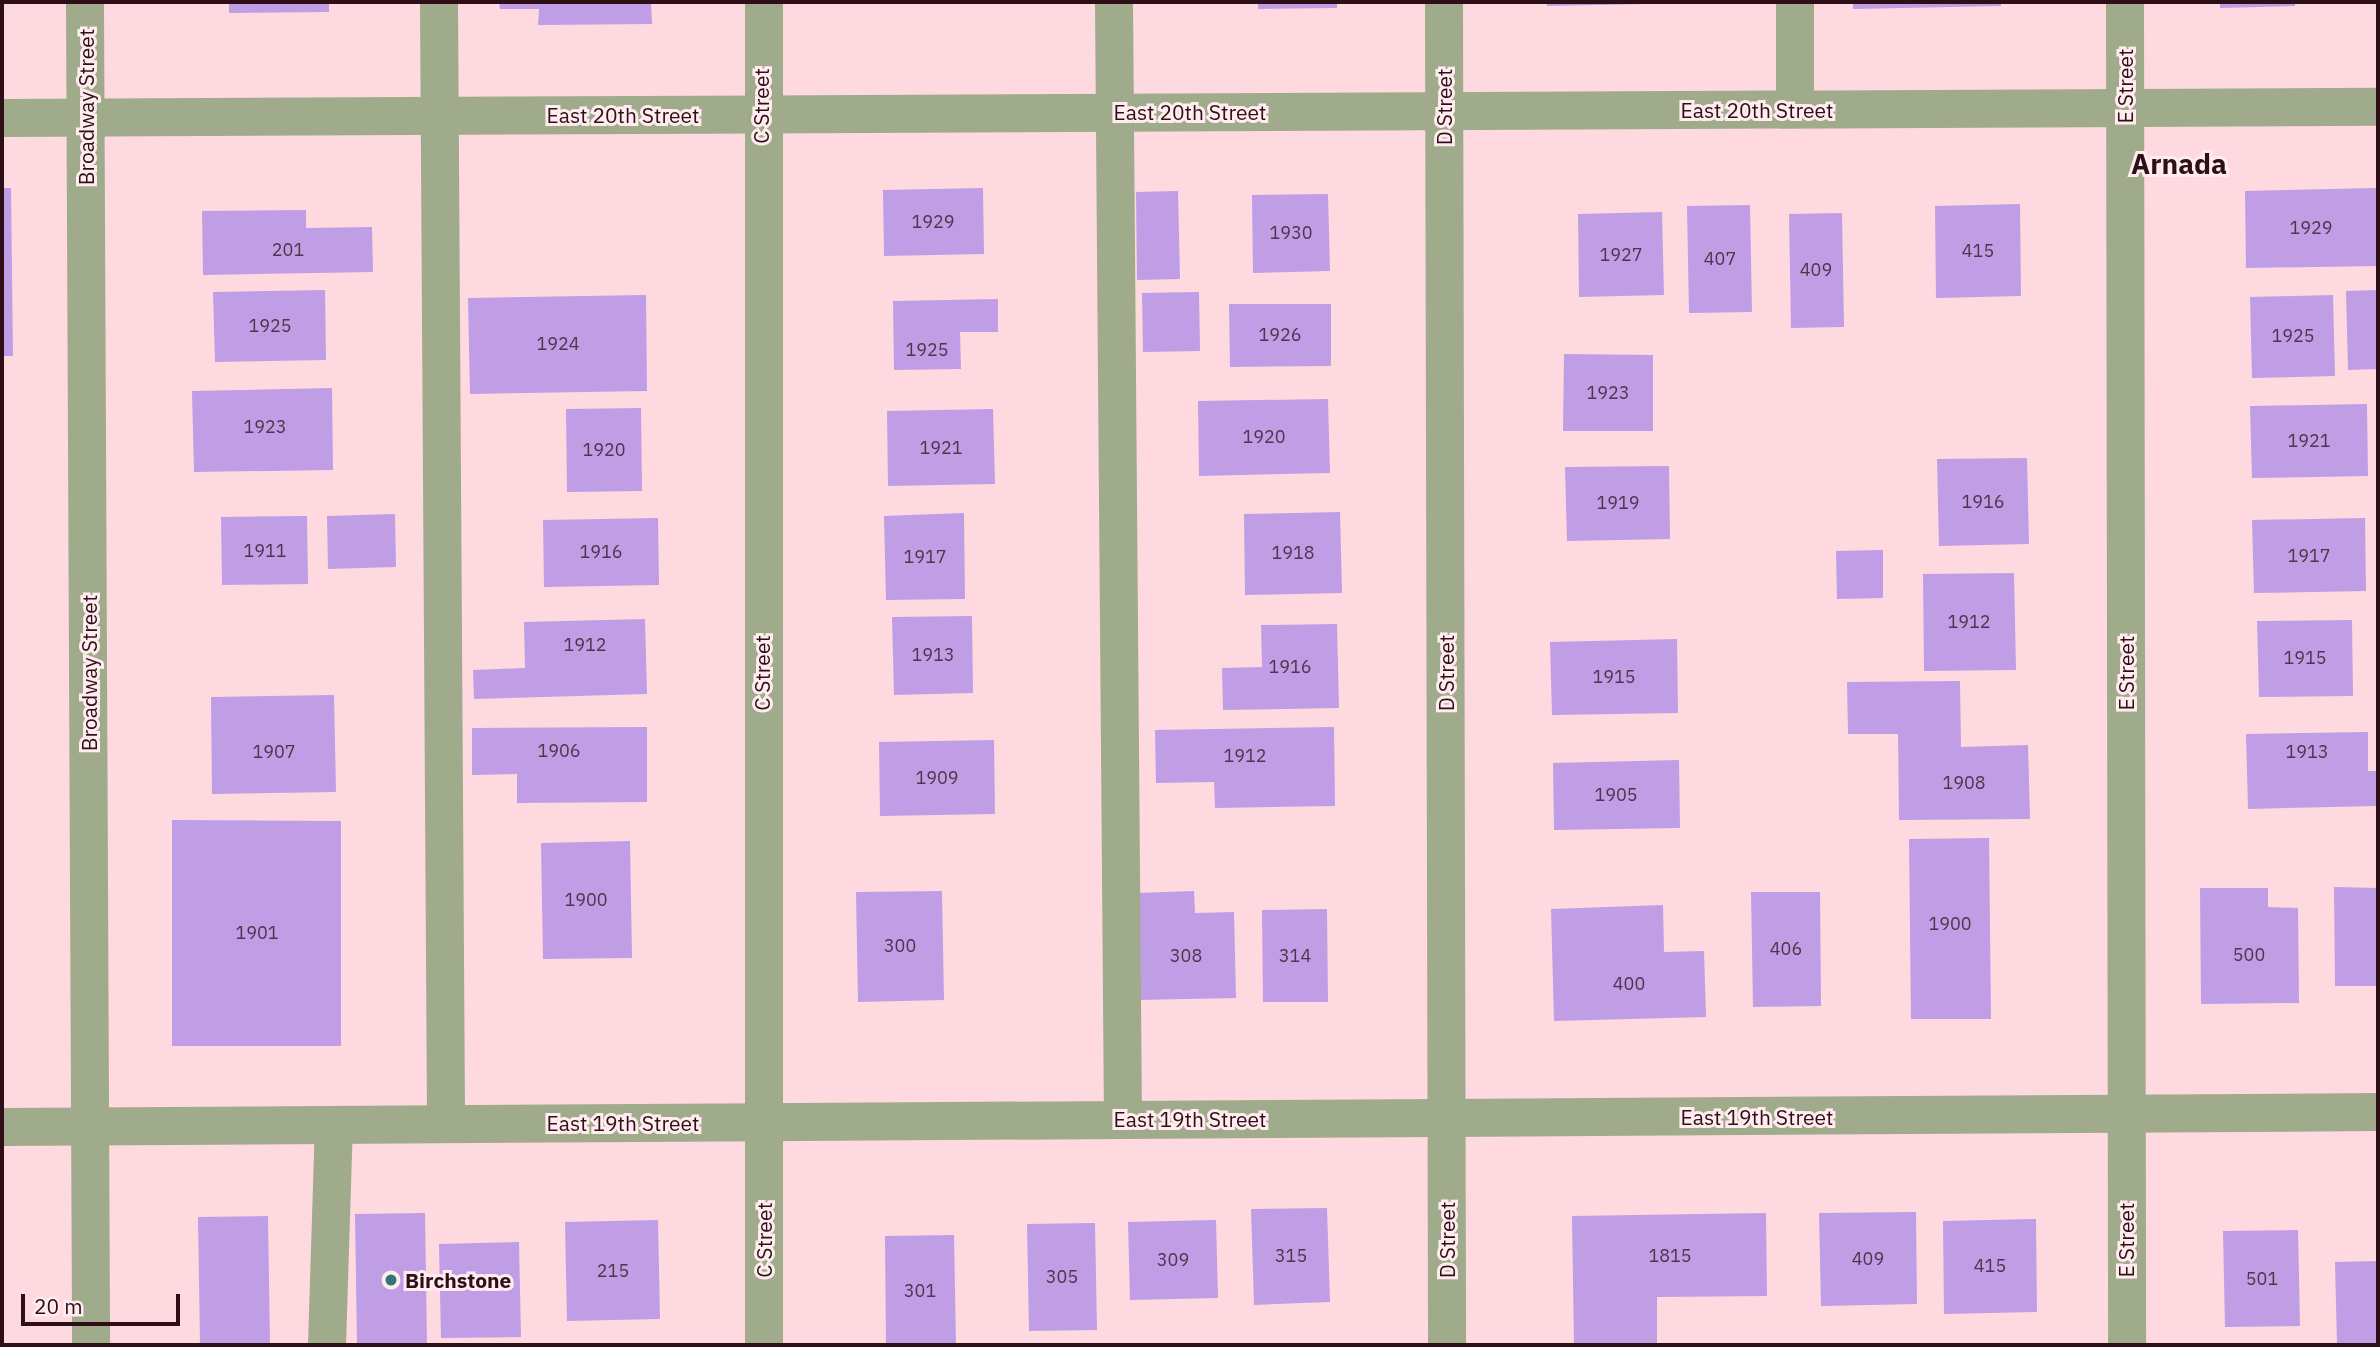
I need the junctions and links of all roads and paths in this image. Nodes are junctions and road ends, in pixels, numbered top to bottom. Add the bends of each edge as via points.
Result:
1 (85, 2) edge
2 (439, 2) edge
3 (764, 2) edge
4 (1114, 2) edge
5 (1444, 2) edge
6 (1795, 2) edge
7 (2124, 2) edge
8 (2378, 107) edge
9 (2124, 108) junction
10 (1795, 109) junction
11 (1444, 111) junction
12 (1115, 113) junction
13 (760, 115) junction
14 (439, 116) junction
15 (85, 117) junction
16 (2, 118) edge
17 (2378, 1112) edge
18 (2126, 1114) junction
19 (1447, 1118) junction
20 (1123, 1120) junction
21 (764, 1122) junction
22 (446, 1124) junction
23 (334, 1125) junction
24 (92, 1126) junction
25 (2, 1127) edge
26 (91, 1345) edge
27 (327, 1345) edge
28 (764, 1345) edge
29 (1447, 1345) edge
30 (2127, 1345) edge

1 - 15 street, Broadway Street
2 - 14 street
3 - 13 street, C Street
4 - 12 street
5 - 11 street, D Street
6 - 10 street
7 - 9 street, E Street
8 - 9 street, East 20th Street
9 - 10 street, East 20th Street
9 - 18 street, E Street
10 - 11 street, East 20th Street
11 - 12 street, East 20th Street
11 - 19 street, D Street
12 - 13 street, East 20th Street
12 - 20 street
13 - 14 street, East 20th Street
13 - 21 street, C Street
14 - 15 street, East 20th Street
14 - 22 street
15 - 16 street, East 20th Street
15 - 24 street, Broadway Street
17 - 18 street, East 19th Street
18 - 19 street, East 19th Street
18 - 30 street, E Street
19 - 20 street, East 19th Street
19 - 29 street, D Street
20 - 21 street, East 19th Street
21 - 22 street, East 19th Street
21 - 28 street, C Street
22 - 23 street, East 19th Street
23 - 24 street, East 19th Street
23 - 27 street
24 - 25 street, East 19th Street
24 - 26 street, Broadway Street

